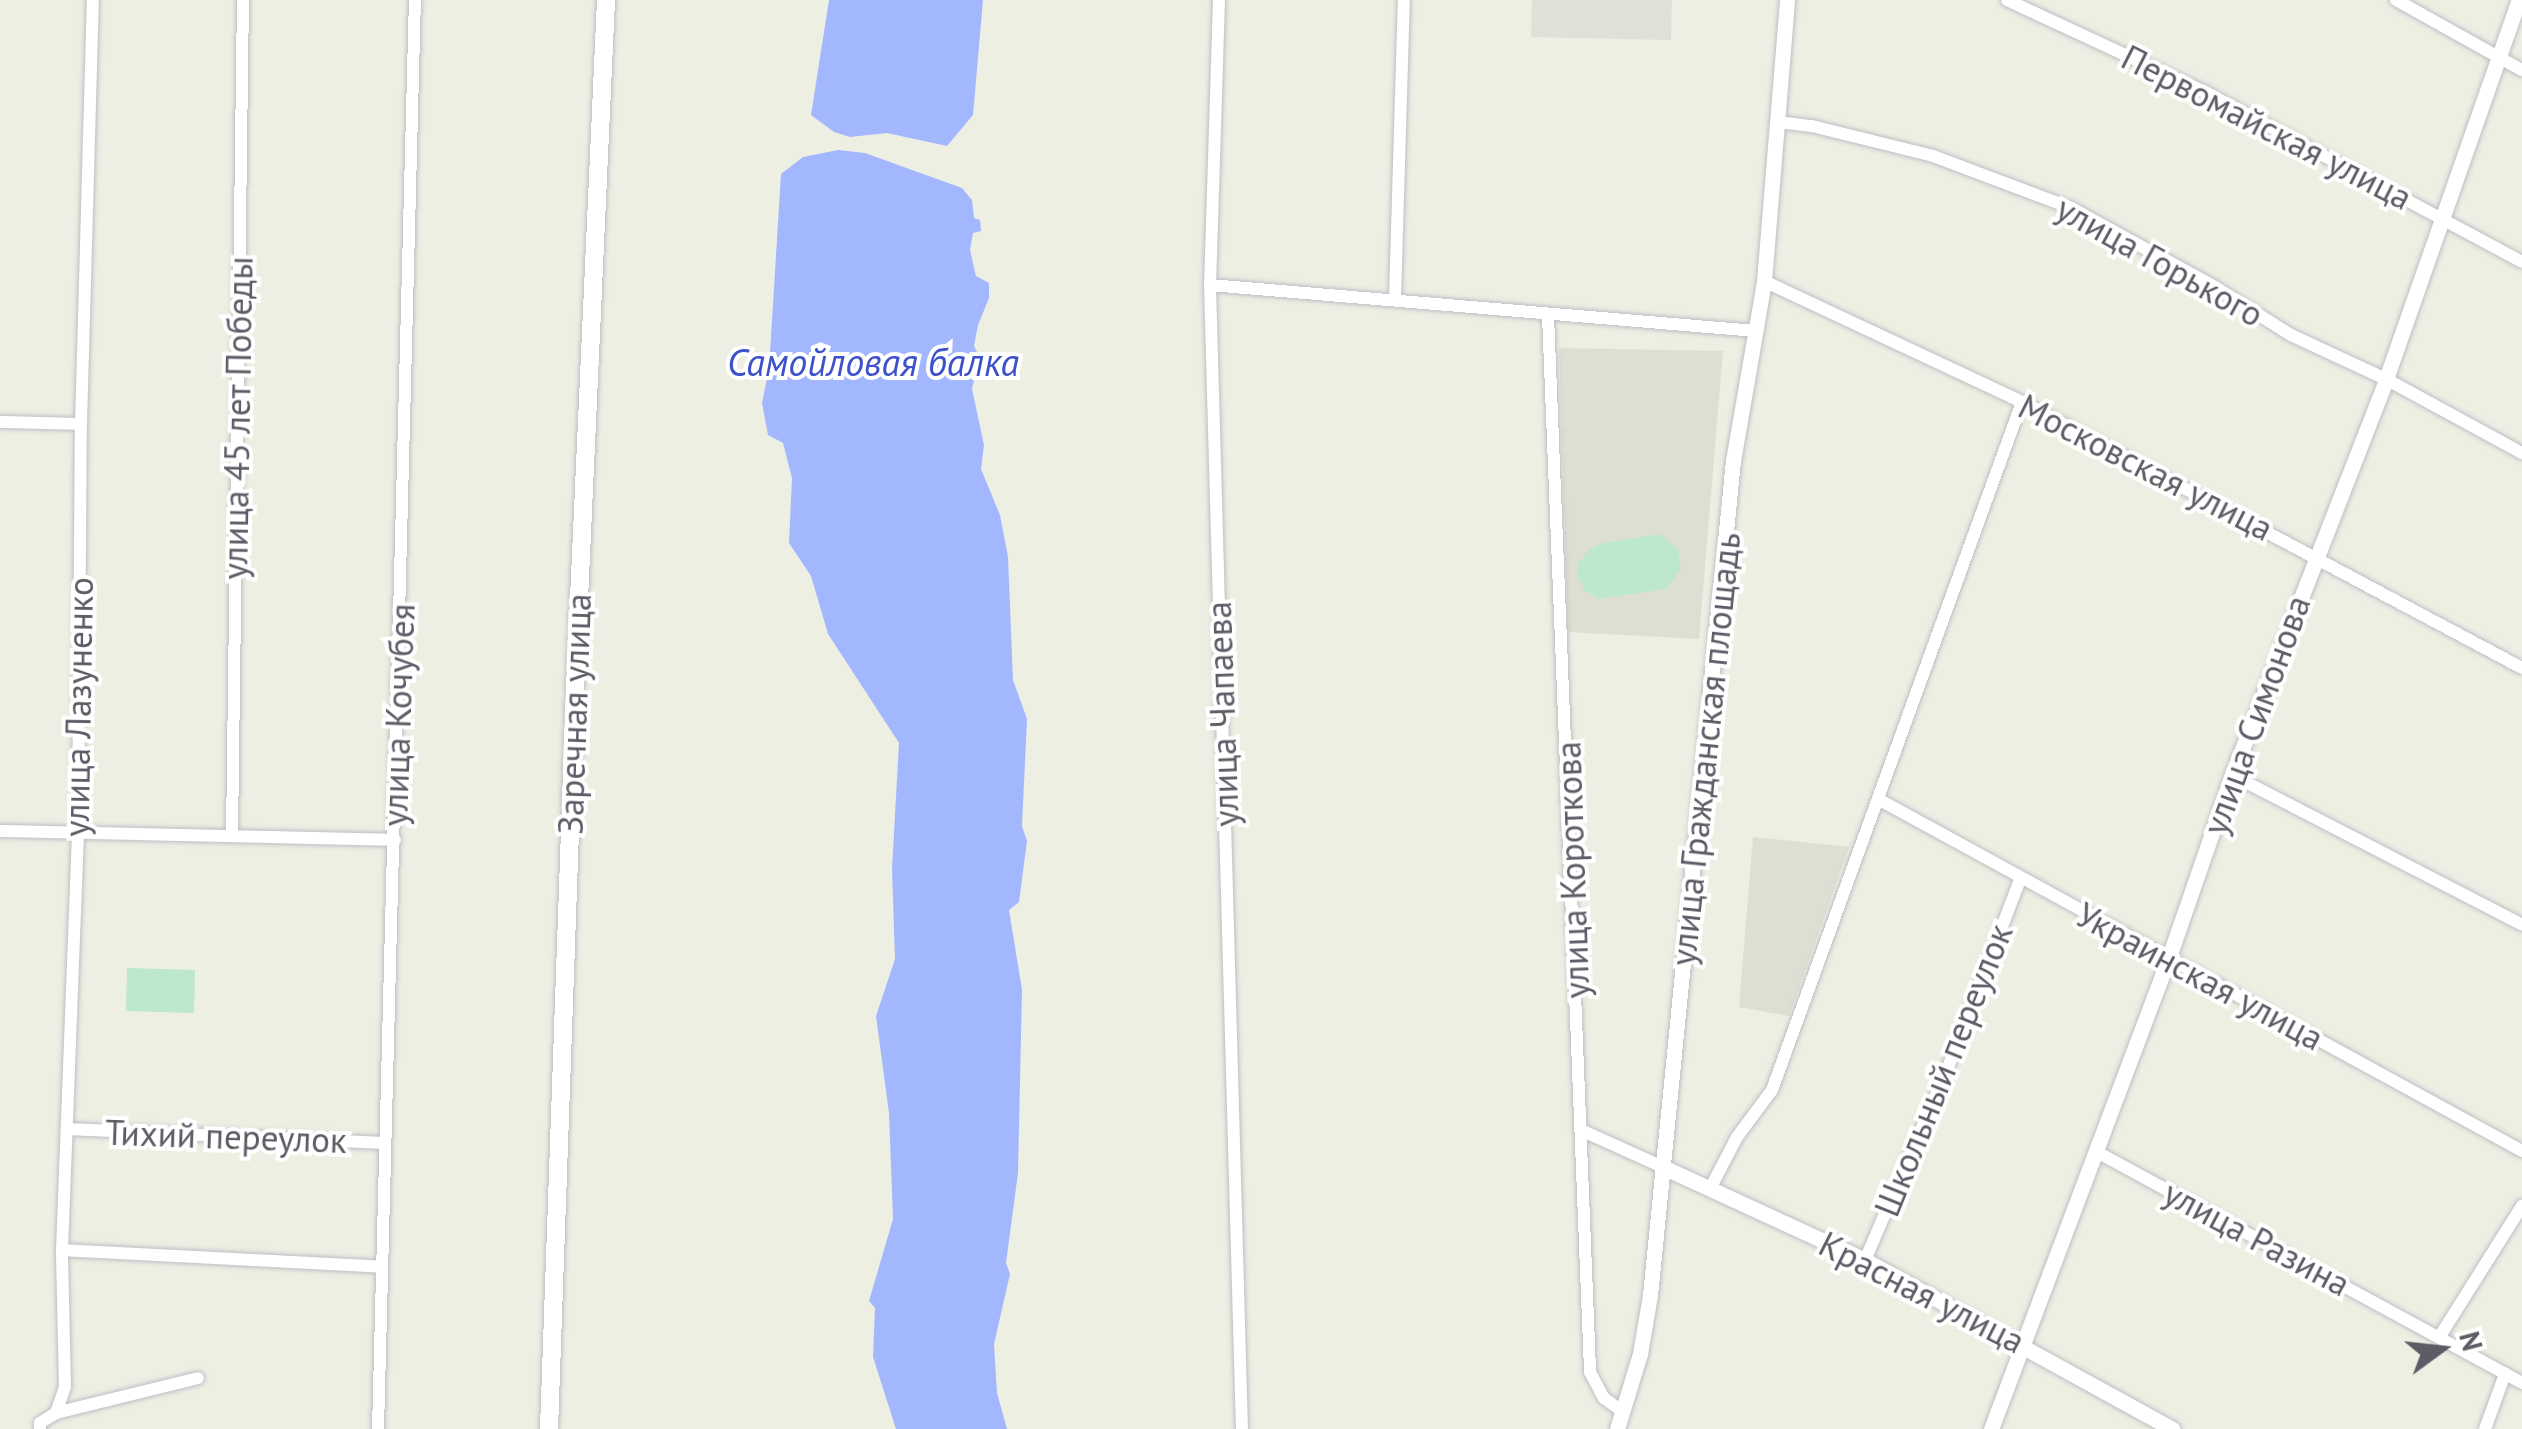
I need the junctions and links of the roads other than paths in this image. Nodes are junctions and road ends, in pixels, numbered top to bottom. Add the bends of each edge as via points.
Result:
1 (93, 0) edge
2 (243, 0) edge
3 (415, 0) edge
4 (606, 0) edge
5 (1219, 0) edge
6 (1404, 0) edge
7 (1787, 0) edge
8 (2007, 0) edge
9 (2396, 0) edge
10 (2519, 0) edge
11 (2497, 58) junction
12 (2522, 70) edge
13 (1778, 122) junction
14 (2443, 217) junction
15 (2522, 262) edge
16 (1764, 281) junction
17 (1210, 286) junction
18 (1395, 298) junction
19 (1548, 315) junction
20 (1755, 331) junction
21 (2386, 379) junction
22 (2022, 402) junction
23 (0, 422) edge
24 (82, 424) junction
25 (2522, 452) edge
26 (2316, 555) junction
27 (2522, 668) edge
28 (2232, 775) junction
29 (1878, 799) junction
30 (0, 831) edge
31 (78, 831) junction
32 (232, 836) junction
33 (394, 840) junction
34 (2020, 880) junction
35 (2522, 925) edge
36 (2169, 957) junction
37 (67, 1129) junction
38 (1583, 1130) junction
39 (386, 1142) junction
40 (2522, 1151) edge
41 (2097, 1152) junction
42 (1665, 1168) junction
43 (1711, 1187) junction
44 (2522, 1206) edge
45 (62, 1250) junction
46 (1865, 1260) junction
47 (382, 1267) junction
48 (2440, 1336) junction
49 (2020, 1342) junction
50 (2505, 1374) junction
51 (198, 1378) dead end
52 (2522, 1383) edge
53 (1623, 1412) junction
54 (56, 1413) junction
55 (40, 1429) edge
56 (378, 1429) edge
57 (549, 1429) edge
58 (1242, 1429) edge
59 (1616, 1429) edge
60 (1991, 1429) edge
61 (2173, 1429) edge
62 (2485, 1429) edge

1 - 24 street, улица Лазуненко
2 - 32 street, улица 45 лет Победы
3 - 33 street, улица Кочубея
4 - 57 main road, Заречная улица
5 - 17 street, улица Чапаева
6 - 18 street
7 - 13 street
8 - 14 street, Первомайская улица via 2207,93
9 - 11 street
10 - 11 street, улица Симонова
11 - 12 street
11 - 14 street, улица Симонова
13 - 16 street
13 - 21 street, улица Горького via 1932,156 2071,208 2291,336
14 - 15 street, Первомайская улица
14 - 21 street, улица Симонова
16 - 20 street
16 - 22 street, Московская улица
17 - 18 street
17 - 58 street, улица Чапаева
18 - 19 street
19 - 20 street
19 - 38 street, улица Короткова
20 - 42 street, улица Гражданская площадь via 1733,461
21 - 25 street, улица Горького
21 - 26 street, улица Симонова
22 - 26 street, Московская улица
22 - 29 street
23 - 24 street
24 - 31 street, улица Лазуненко
26 - 27 street, Московская улица
26 - 28 street, улица Симонова
28 - 35 street
28 - 36 street, улица Симонова
29 - 34 street, Украинская улица
29 - 43 street via 1772,1090
30 - 31 street
31 - 32 street
31 - 37 street, улица Лазуненко
32 - 33 street
33 - 39 street, улица Кочубея
34 - 36 street, Украинская улица
34 - 46 street, Школьный переулок via 1948,1070
36 - 40 street, Украинская улица
36 - 41 street, улица Симонова
37 - 39 street, Тихий переулок
37 - 45 street, улица Лазуненко
38 - 42 street
38 - 53 street, улица Короткова via 1590,1372 1604,1398
39 - 47 street, улица Кочубея
41 - 48 street, улица Разина
41 - 49 street, улица Симонова
42 - 43 street, Красная улица
42 - 53 street via 1650,1295
43 - 46 street, Красная улица
44 - 48 street
45 - 47 street
45 - 54 street, улица Лазуненко via 65,1387
46 - 49 street, Красная улица
47 - 56 street, улица Кочубея
48 - 50 street, улица Разина
49 - 60 street, улица Симонова
49 - 61 street, Красная улица
50 - 52 street, улица Разина
50 - 62 street
51 - 54 street
53 - 59 street
54 - 55 street

